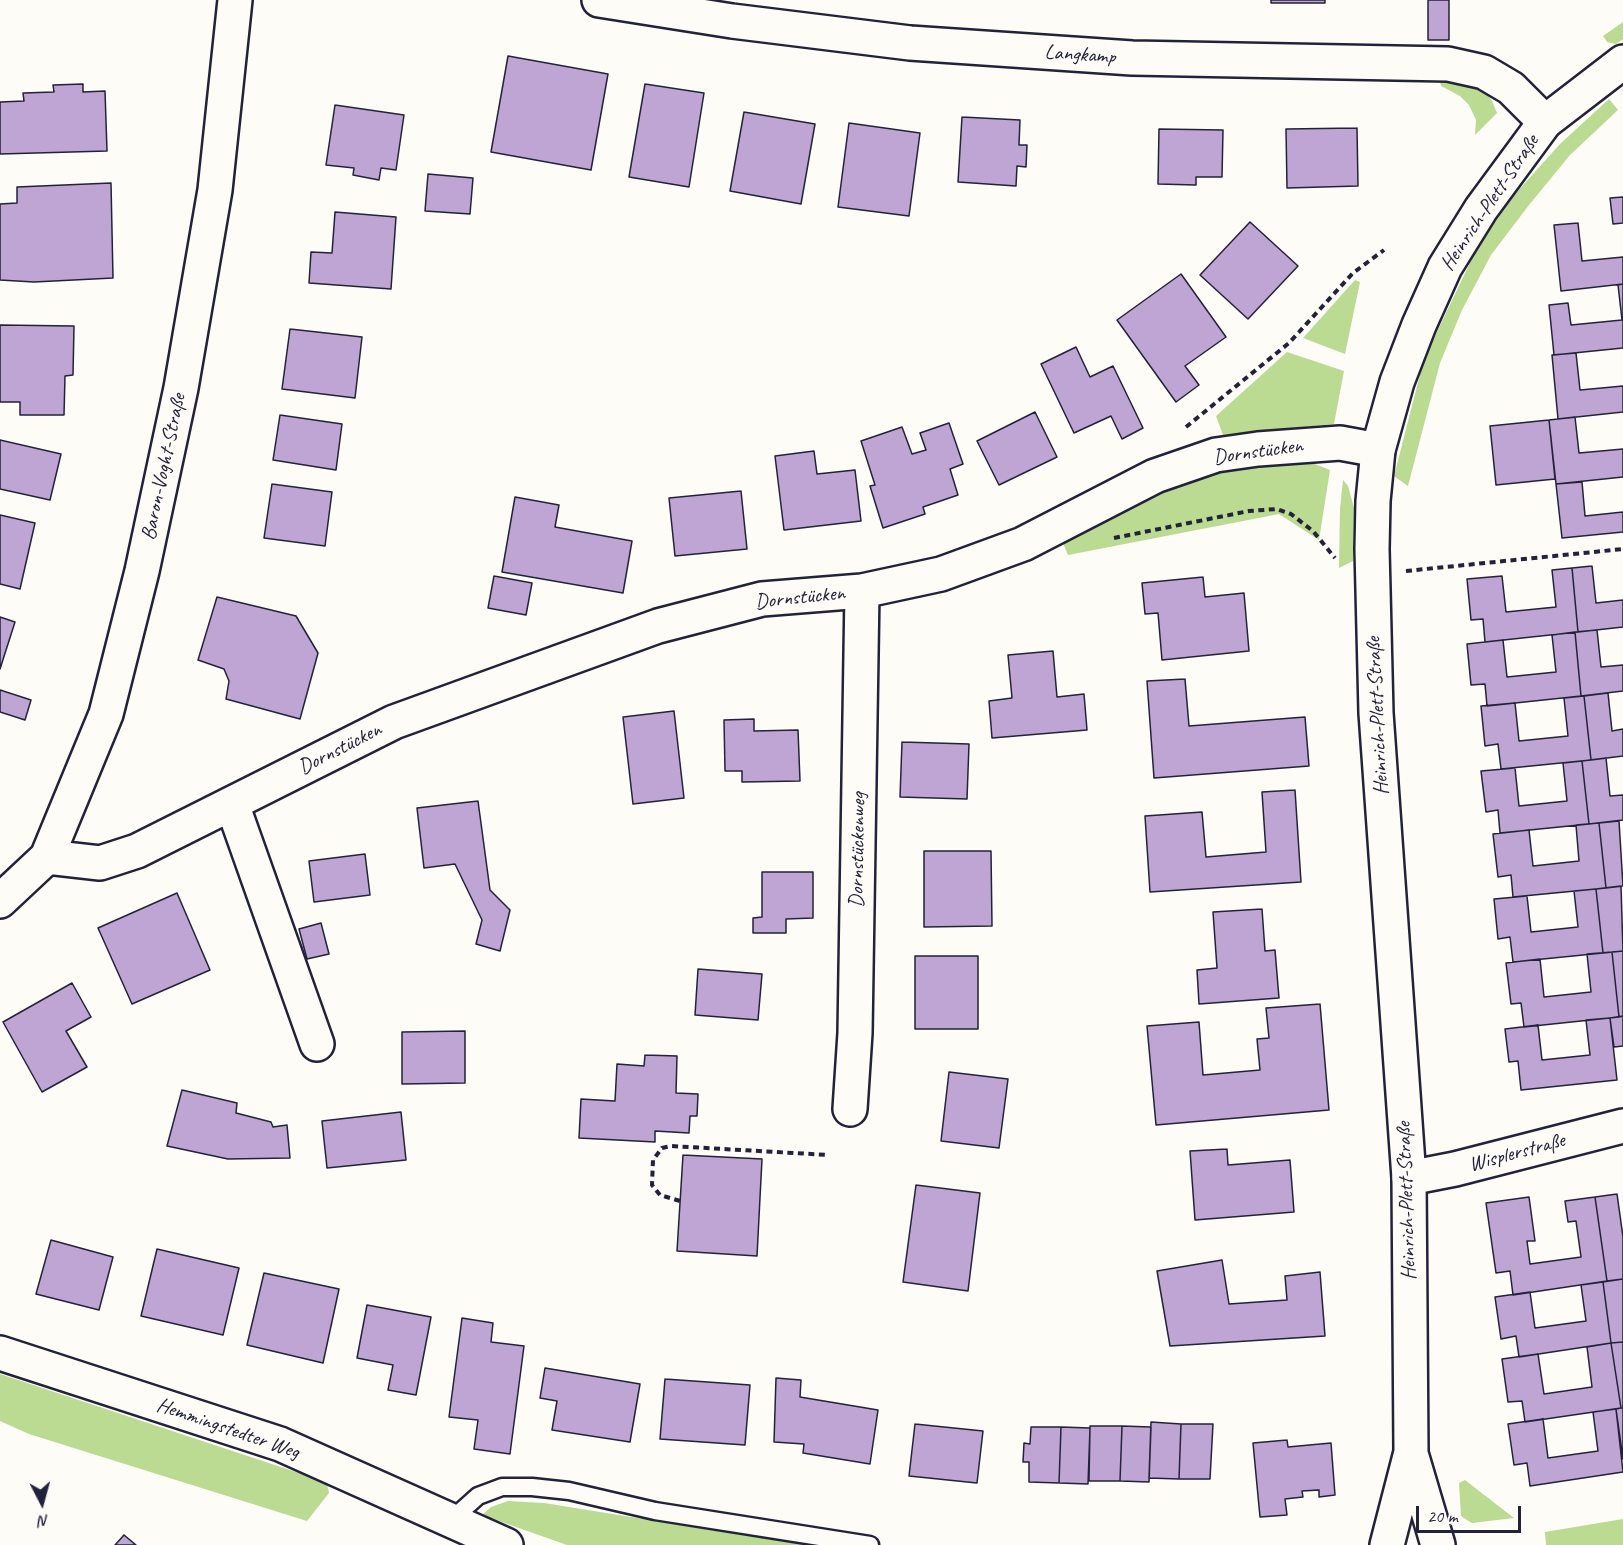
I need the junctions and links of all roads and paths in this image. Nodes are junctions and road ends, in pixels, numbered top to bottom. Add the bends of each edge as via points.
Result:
1 (235, 0) edge
2 (599, 0) edge
3 (1623, 62) edge
4 (1545, 122) junction
5 (1384, 250) dead end
6 (1184, 429) dead end
7 (1378, 450) junction
8 (1111, 538) dead end
9 (1623, 549) edge
10 (1335, 558) dead end
11 (1373, 574) junction
12 (862, 591) junction
13 (232, 804) junction
14 (47, 857) junction
15 (0, 901) edge
16 (317, 1044) dead end
17 (850, 1109) dead end
18 (1623, 1126) edge
19 (829, 1155) dead end
20 (1409, 1178) junction
21 (680, 1201) dead end
22 (0, 1353) edge
23 (1411, 1452) junction
24 (449, 1521) junction
25 (506, 1545) edge
26 (870, 1545) edge
27 (1387, 1545) edge
28 (1438, 1545) edge

1 - 14 street, Baron-Voght-Straße via 215,190 181,388 142,571 106,714
2 - 4 street, Langkamp via 910,43 1132,58 1448,64 1484,72 1511,87
3 - 4 street, Heinrich-Plett-Straße
4 - 7 street, Heinrich-Plett-Straße via 1481,209 1445,267 1397,382
5 - 6 path via 1353,273 1289,343
7 - 11 street, Heinrich-Plett-Straße
7 - 12 street, Dornstücken via 1340,443 1216,455 1155,476 1023,544 941,574
8 - 10 path via 1249,511 1277,510 1291,514 1313,531
9 - 11 path
11 - 20 street, Heinrich-Plett-Straße via 1376,713
12 - 13 street, Dornstücken via 762,599 658,627 394,722
12 - 17 street, Dornstückenweg via 855,1033
13 - 14 street, Dornstücken via 137,850 100,862
13 - 16 street
14 - 15 street, Baron-Voght-Straße
18 - 20 street, Wisplerstraße via 1455,1170
19 - 21 path via 662,1148 653,1160 652,1185 660,1195
20 - 23 street, Heinrich-Plett-Straße
22 - 24 street, Hemmingstedter Weg via 280,1444
23 - 27 street, Heinrich-Plett-Straße
23 - 28 street, Heinrich-Plett-Straße
24 - 25 street, Hemmingstedter Weg
24 - 26 lane via 478,1496 502,1487 532,1487

